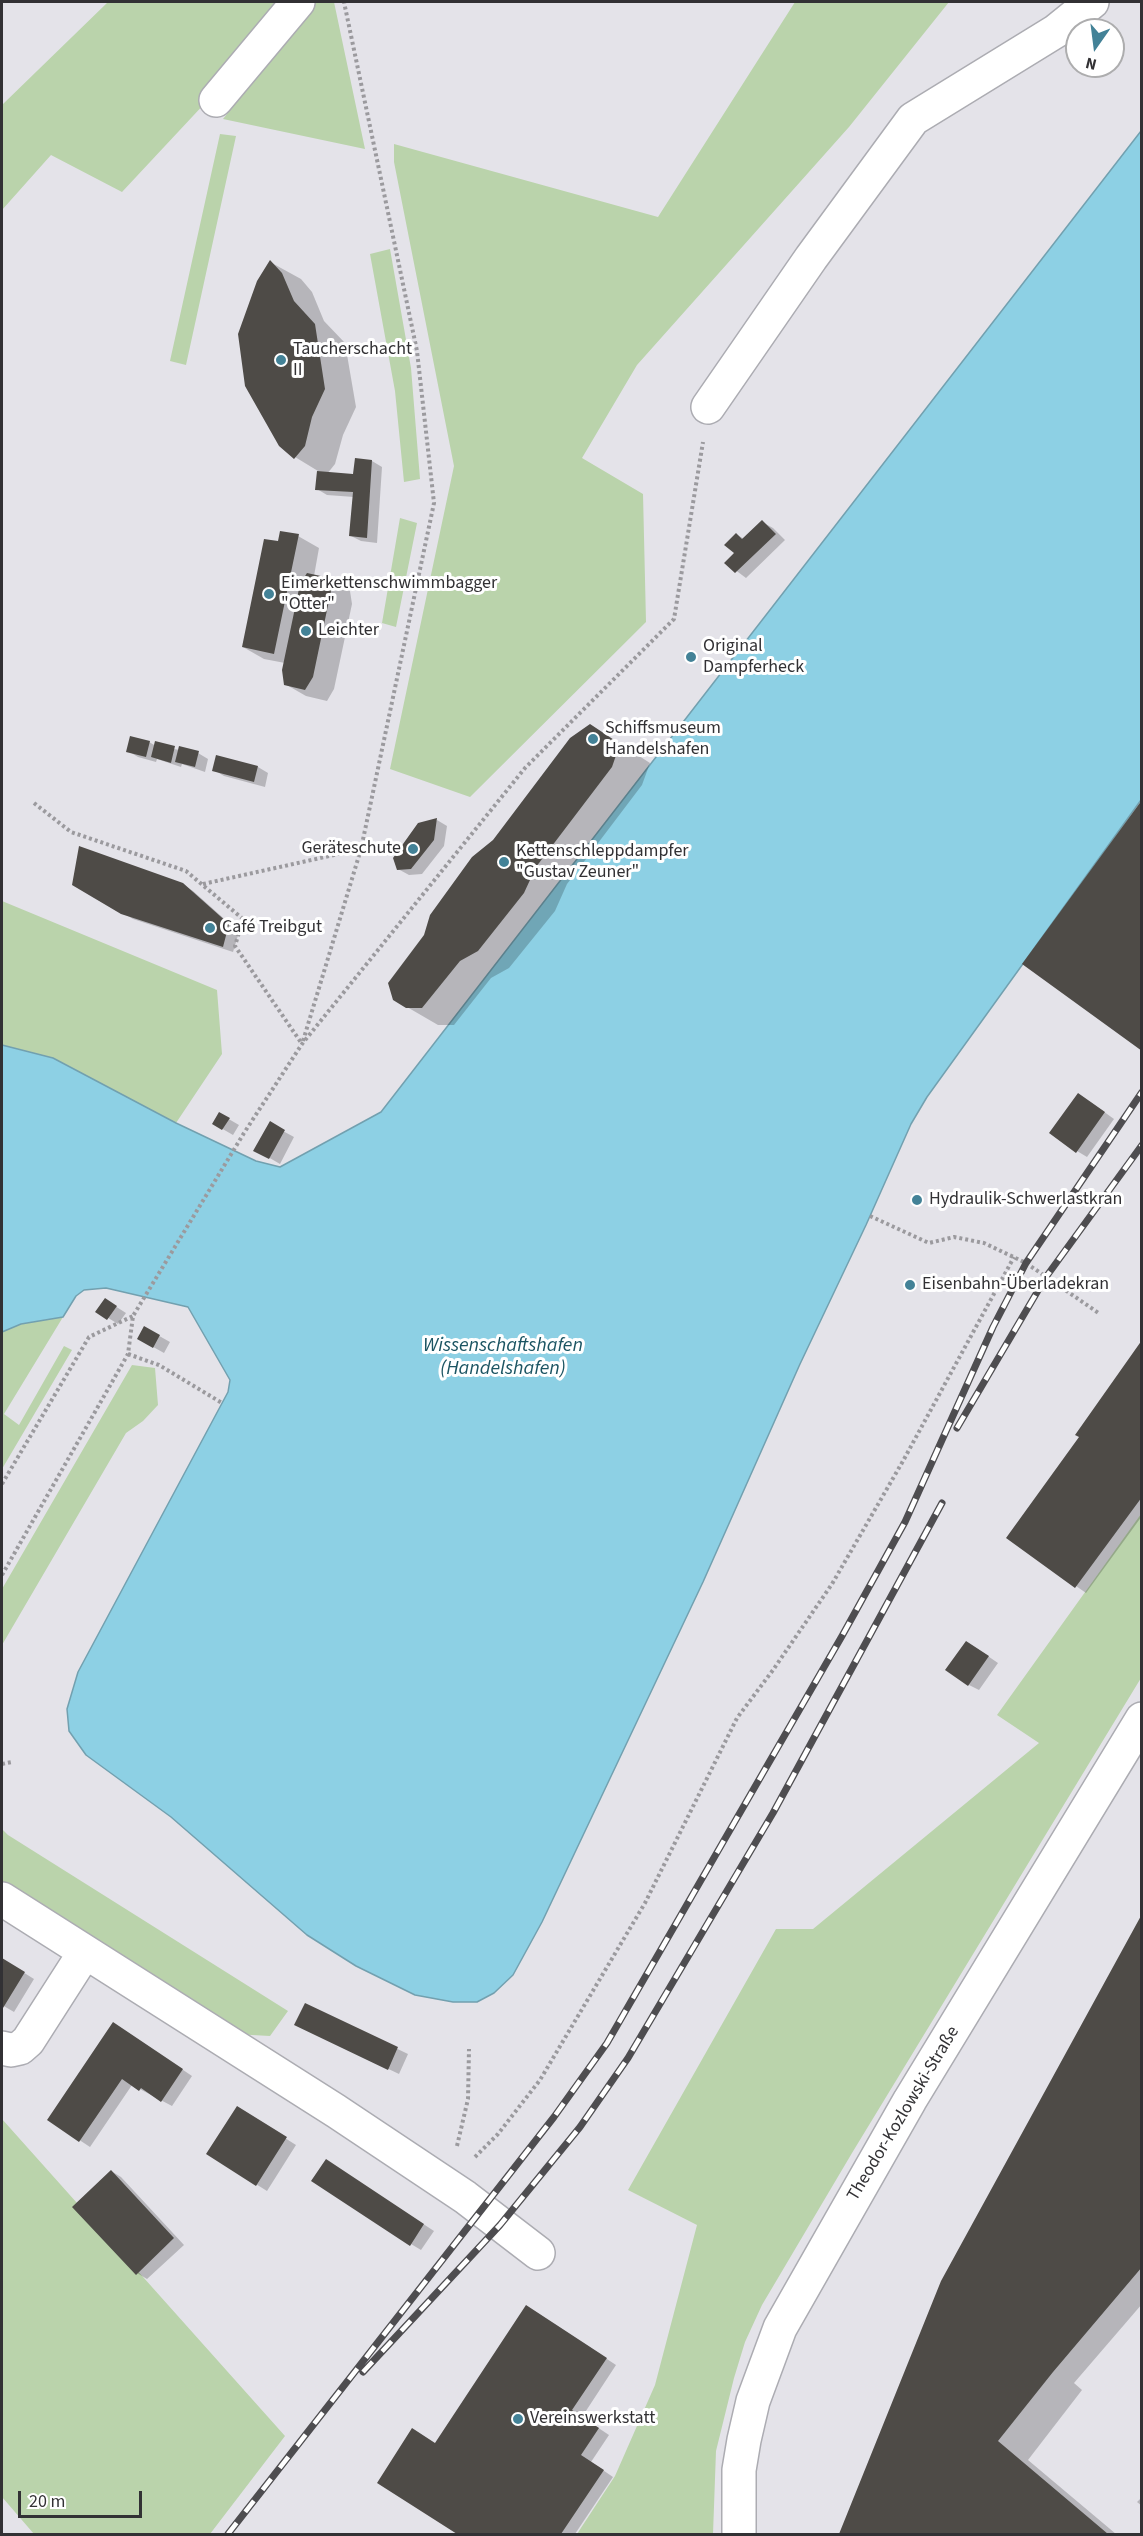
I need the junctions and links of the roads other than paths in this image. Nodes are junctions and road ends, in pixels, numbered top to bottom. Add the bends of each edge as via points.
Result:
1 (298, 2) edge
2 (1092, 2) edge
3 (216, 100) dead end
4 (708, 407) road end
5 (1142, 1719) edge
6 (2, 1899) edge
7 (85, 1952) junction
8 (2, 2048) edge
9 (538, 2253) dead end
10 (739, 2535) edge

1 - 3 main road
2 - 4 main road via 1056,31 913,119
5 - 10 main road, Theodor-Kozlowski-Straße via 910,2100 780,2328 753,2402 744,2440 738,2480
6 - 7 main road
7 - 8 main road via 28,2041 20,2048
7 - 9 main road via 336,2111

